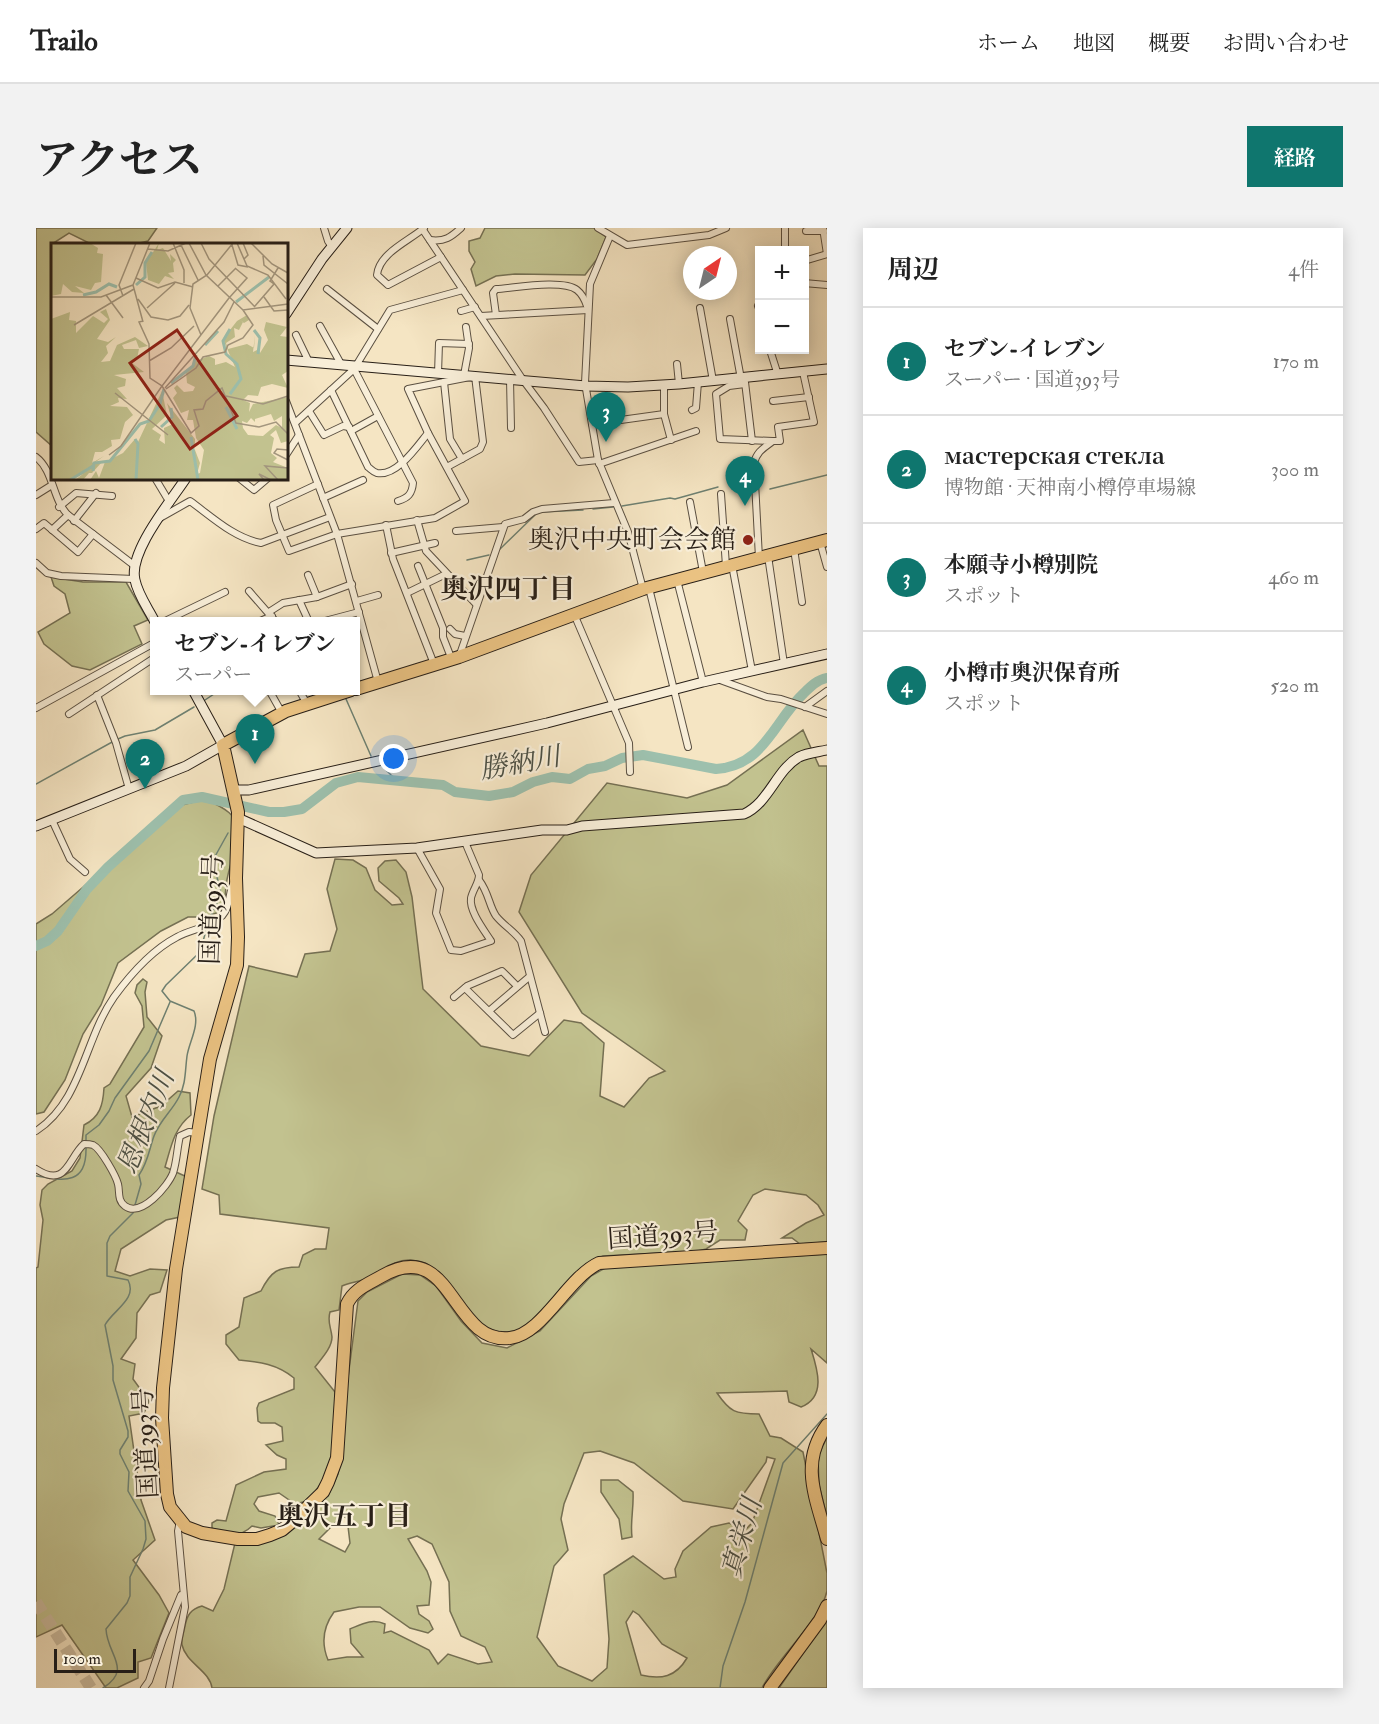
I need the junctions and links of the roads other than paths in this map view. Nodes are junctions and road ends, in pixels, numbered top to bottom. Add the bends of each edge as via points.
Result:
1 (324, 228) edge
2 (347, 228) edge
3 (461, 228) edge
4 (598, 228) edge
5 (726, 228) edge
6 (785, 228) edge
7 (424, 229) edge
8 (824, 230) edge
9 (806, 231) dead end
10 (610, 236) junction
11 (430, 240) junction
12 (785, 246) edge
13 (332, 247) junction
14 (827, 254) edge
15 (441, 257) junction
16 (809, 259) edge
17 (809, 284) edge
18 (827, 285) edge
19 (327, 289) dead end
20 (463, 290) junction
21 (475, 307) junction
22 (700, 308) dead end
23 (588, 310) junction
24 (288, 311) edge
25 (461, 311) dead end
26 (496, 315) junction
27 (481, 316) junction
28 (730, 319) dead end
29 (320, 326) dead end
30 (466, 327) dead end
31 (378, 329) junction
32 (296, 335) dead end
33 (469, 344) junction
34 (771, 354) edge
35 (288, 360) edge
36 (309, 362) junction
37 (341, 364) junction
38 (677, 364) dead end
39 (354, 367) junction
40 (827, 369) edge
41 (803, 372) junction
42 (464, 375) junction
43 (778, 375) junction
44 (475, 376) junction
45 (441, 378) junction
46 (510, 380) junction
47 (523, 380) junction
48 (744, 380) junction
49 (713, 381) junction
50 (698, 382) junction
51 (679, 384) junction
52 (664, 385) junction
53 (586, 386) junction
54 (331, 390) junction
55 (808, 397) junction
56 (773, 401) dead end
57 (288, 406) edge
58 (692, 410) dead end
59 (309, 411) junction
60 (664, 414) junction
61 (378, 416) junction
62 (295, 423) junction
63 (592, 424) junction
64 (511, 428) dead end
65 (350, 429) junction
66 (696, 430) dead end
67 (428, 433) junction
68 (299, 435) junction
69 (671, 440) junction
70 (752, 441) junction
71 (773, 441) junction
72 (288, 452) edge
73 (36, 457) edge
74 (462, 459) junction
75 (599, 462) junction
76 (403, 463) junction
77 (447, 467) junction
78 (156, 480) edge
79 (185, 480) edge
80 (242, 480) edge
81 (266, 480) edge
82 (363, 480) dead end
83 (318, 484) junction
84 (52, 485) junction
85 (96, 493) junction
86 (721, 494) dead end
87 (36, 495) edge
88 (112, 496) dead end
89 (323, 498) junction
90 (398, 501) dead end
91 (690, 502) dead end
92 (170, 503) junction
93 (614, 503) junction
94 (59, 507) junction
95 (68, 516) junction
96 (330, 517) junction
97 (159, 519) junction
98 (417, 520) junction
99 (74, 521) junction
100 (386, 525) junction
101 (503, 527) junction
102 (36, 529) edge
103 (52, 530) junction
104 (456, 531) dead end
105 (93, 534) junction
106 (337, 534) junction
107 (284, 535) junction
108 (823, 541) edge
109 (435, 543) dead end
110 (424, 545) junction
111 (794, 549) junction
112 (391, 553) junction
113 (764, 557) junction
114 (36, 563) edge
115 (135, 566) junction
116 (418, 566) dead end
117 (729, 566) junction
118 (827, 567) edge
119 (703, 573) junction
120 (446, 574) junction
121 (308, 575) dead end
122 (134, 579) junction
123 (677, 580) junction
124 (425, 584) junction
125 (352, 585) junction
126 (646, 588) junction
127 (249, 591) dead end
128 (225, 592) dead end
129 (407, 593) junction
130 (378, 595) dead end
131 (317, 597) junction
132 (299, 600) junction
133 (357, 601) junction
134 (802, 602) dead end
135 (476, 604) junction
136 (359, 612) junction
137 (574, 614) junction
138 (272, 616) edge
139 (153, 617) edge
140 (172, 617) edge
141 (307, 617) edge
142 (338, 617) edge
143 (450, 629) dead end
144 (465, 636) junction
145 (150, 645) edge
146 (827, 654) edge
147 (456, 659) junction
148 (150, 661) edge
149 (434, 664) junction
150 (784, 664) junction
151 (752, 671) junction
152 (718, 679) junction
153 (378, 682) junction
154 (703, 682) junction
155 (360, 688) edge
156 (675, 691) junction
157 (827, 691) edge
158 (97, 695) junction
159 (196, 695) edge
160 (272, 695) edge
161 (302, 695) edge
162 (326, 695) edge
163 (307, 704) junction
164 (614, 706) junction
165 (805, 707) junction
166 (36, 708) edge
167 (282, 713) junction
168 (69, 714) dead end
169 (827, 714) edge
170 (223, 745) junction
171 (688, 747) dead end
172 (827, 750) edge
173 (630, 772) dead end
174 (129, 789) junction
175 (234, 792) junction
176 (238, 815) junction
177 (52, 820) junction
178 (36, 826) edge
179 (465, 842) junction
180 (417, 848) junction
181 (85, 872) dead end
182 (236, 878) junction
183 (479, 880) junction
184 (529, 976) junction
185 (517, 986) junction
186 (465, 988) junction
187 (454, 997) dead end
188 (489, 1011) junction
189 (540, 1013) junction
190 (545, 1032) dead end
191 (36, 1131) edge
192 (198, 1133) junction
193 (36, 1168) edge
194 (827, 1248) edge
195 (827, 1425) edge
196 (180, 1521) junction
197 (827, 1539) edge
198 (183, 1589) junction
199 (827, 1606) edge
200 (144, 1688) edge
201 (169, 1688) edge
202 (770, 1688) edge

1 - 13 street
2 - 13 street
3 - 11 street via 449,239
4 - 10 street
5 - 10 street via 708,235 627,245
6 - 12 street
7 - 11 street
7 - 15 street via 393,250 377,275 388,285
8 - 9 street
8 - 14 street
10 - 23 street via 590,284
11 - 15 street
13 - 24 street
14 - 16 street
15 - 20 street
17 - 18 street
19 - 31 street
20 - 21 street
20 - 31 street via 390,310
21 - 25 street
21 - 27 street
22 - 49 street
23 - 26 street
23 - 26 street via 579,291 551,285 496,289
23 - 53 street
26 - 27 street
27 - 47 street
28 - 48 street
29 - 37 street
30 - 33 street
31 - 39 street
32 - 36 street
33 - 42 street
33 - 45 street via 439,343
34 - 43 street
35 - 36 street
36 - 37 street
37 - 39 street
38 - 51 street
39 - 45 street
39 - 54 street
39 - 61 street
40 - 41 street
41 - 43 street
41 - 55 street
42 - 44 street
42 - 45 street
43 - 48 street
44 - 45 street
44 - 46 street
44 - 74 street via 483,442 480,449
45 - 67 street via 408,390
45 - 74 street via 450,439
46 - 47 street
46 - 64 street
47 - 53 street
47 - 75 street via 579,462
48 - 49 street
48 - 70 street
48 - 70 street via 716,394 720,439
49 - 50 street
50 - 51 street
50 - 58 street via 696,408
51 - 52 street
52 - 53 street
52 - 60 street
53 - 63 street
54 - 59 street
54 - 65 street
55 - 56 street
55 - 71 street via 814,422 778,427 780,441
57 - 62 street
59 - 62 street
59 - 65 street via 324,435 343,426
60 - 63 street
60 - 69 street
61 - 65 street
61 - 76 street
62 - 68 street
63 - 75 street
65 - 76 street via 368,467 377,473
66 - 69 street
67 - 76 street
67 - 77 street
68 - 72 street
68 - 83 street
69 - 75 street
70 - 71 street
71 - 113 street via 760,450 754,463
73 - 84 street via 42,461
74 - 77 street
75 - 93 street
76 - 90 street via 413,490 408,498
77 - 98 street via 465,501 435,518
78 - 92 street
79 - 92 street
80 - 81 street via 254,490
82 - 89 street
83 - 89 street
83 - 107 street via 273,505
84 - 87 street
84 - 94 street
85 - 88 street
85 - 94 street via 76,493
85 - 99 street
86 - 117 street
89 - 96 street
91 - 119 street
92 - 97 street
93 - 101 street via 542,509
93 - 126 street
94 - 95 street
95 - 99 street
95 - 103 street
96 - 106 street
96 - 107 street
97 - 107 street via 190,501 251,541 261,543
97 - 115 street
98 - 100 street
98 - 110 street
99 - 105 street
100 - 106 street
100 - 112 street
101 - 104 street
101 - 135 street
102 - 103 street via 44,523
103 - 105 street via 78,552
105 - 115 street
106 - 107 street via 289,551
106 - 125 street
108 - 111 highway
108 - 118 street
109 - 110 street
110 - 112 street
110 - 120 street
111 - 113 highway
111 - 134 street
112 - 129 street
113 - 117 highway
113 - 150 street
114 - 122 street via 47,573 61,576
115 - 122 street
116 - 124 street
117 - 119 highway
117 - 151 street
119 - 123 highway
120 - 124 street
120 - 135 street
121 - 131 street
122 - 139 street
123 - 126 highway
123 - 154 street
124 - 129 street
124 - 147 street via 443,637
125 - 131 street
125 - 133 street
126 - 137 highway
126 - 156 street
127 - 138 street
128 - 140 street
129 - 149 street
130 - 133 street
131 - 132 street
132 - 138 street via 284,603
132 - 141 street
133 - 136 street
135 - 144 street
136 - 142 street
136 - 153 street
137 - 147 highway
137 - 164 street
143 - 144 street
144 - 147 street
145 - 166 street
146 - 150 street
147 - 149 highway
148 - 158 street
149 - 153 highway
150 - 151 street
151 - 152 street
152 - 154 street
152 - 165 street
153 - 155 highway
154 - 156 street
156 - 164 street
156 - 171 street
157 - 165 street
158 - 168 street
158 - 174 street
159 - 170 street
160 - 167 street
161 - 163 street
162 - 163 highway
163 - 167 highway
164 - 173 street via 629,743
164 - 175 street
165 - 169 street
167 - 170 highway
170 - 174 street via 186,766
170 - 175 highway, 国道393号
172 - 179 street via 790,764 758,805 744,814 542,830
174 - 177 street
175 - 176 highway, 国道393号
176 - 180 street via 316,853
176 - 182 highway, 国道393号
177 - 178 street
177 - 181 street via 70,859
179 - 180 street
179 - 183 street
180 - 183 street via 441,889 436,913 451,950 461,951 491,941 471,905 471,895
182 - 191 street via 222,916 170,941 144,962 116,994 100,1019 75,1083 61,1107
182 - 192 highway, 国道393号 via 237,965 210,1059
183 - 184 street via 496,916 521,941
184 - 185 street
184 - 189 street
185 - 186 street via 502,971
185 - 188 street
186 - 187 street
186 - 188 street
188 - 189 street via 513,1035
189 - 190 street
192 - 193 street via 180,1136 172,1176 141,1208 125,1206 119,1199 117,1182 101,1153 91,1144 84,1144 69,1167 58,1174
192 - 196 highway, 国道393号 via 176,1269 163,1388 167,1494
194 - 196 highway, 国道393号 via 599,1263 583,1274 527,1333 507,1339 477,1327 437,1276 417,1267 392,1270 357,1290 347,1304 337,1458 316,1500 282,1530 257,1539 202,1533
195 - 197 highway via 816,1442 811,1464
196 - 198 street
198 - 200 street
198 - 201 street via 184,1615
199 - 202 highway

